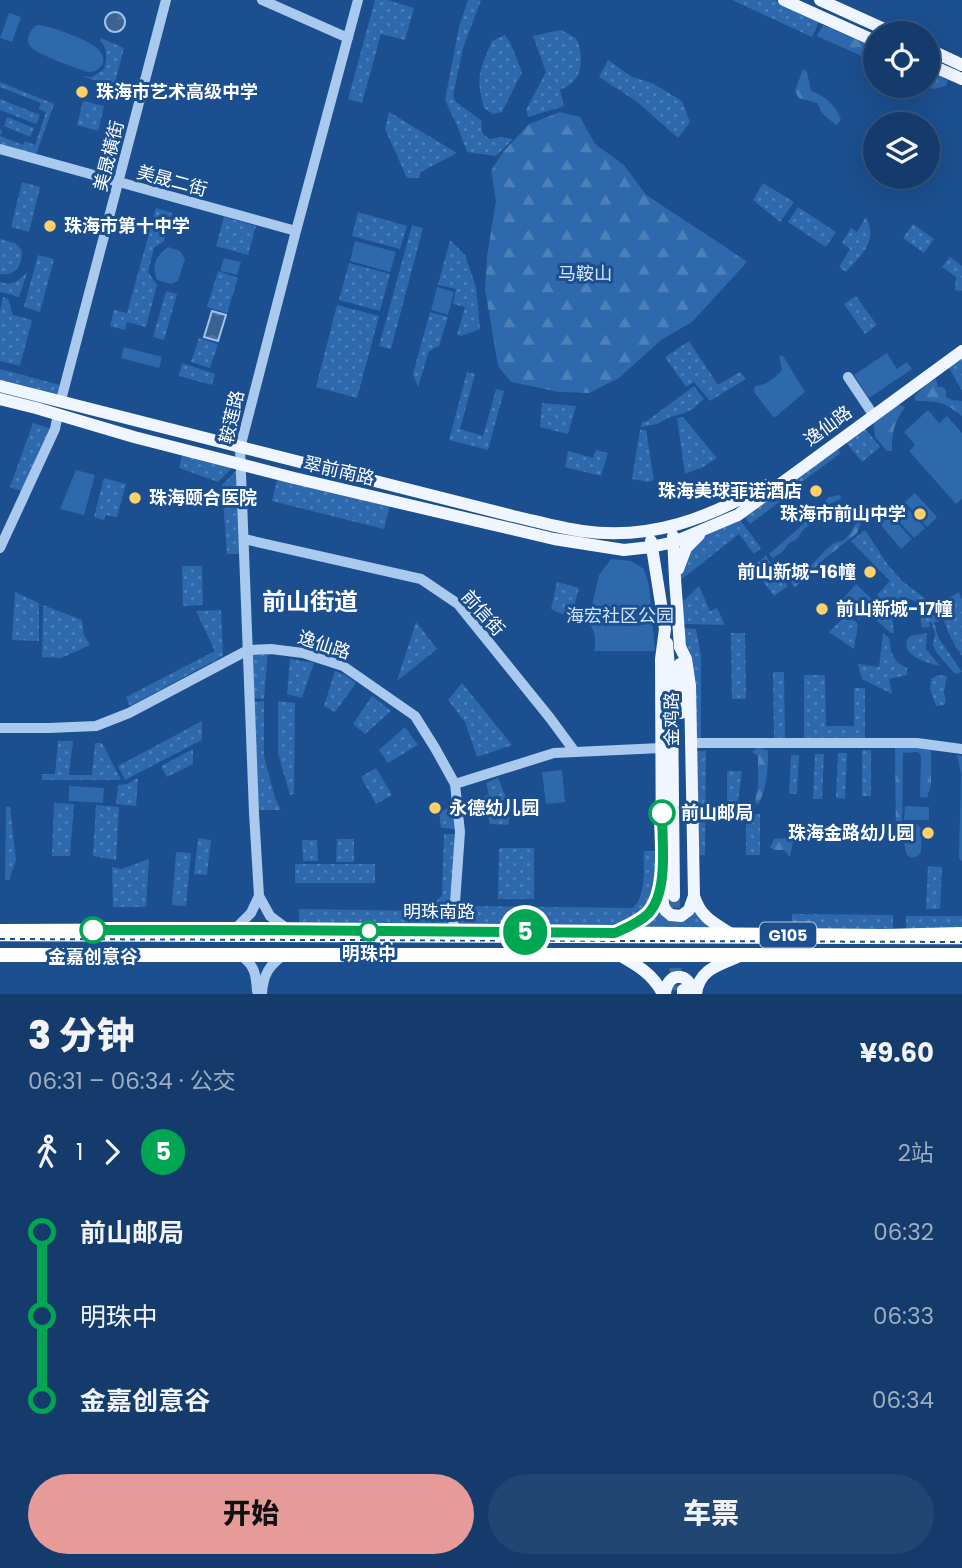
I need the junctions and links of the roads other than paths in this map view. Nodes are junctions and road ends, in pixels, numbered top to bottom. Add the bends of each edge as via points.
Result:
1 (166, 0) edge
2 (262, 0) edge
3 (358, 0) edge
4 (784, 0) edge
5 (820, 0) edge
6 (866, 21) edge
7 (863, 36) edge
8 (348, 38) junction
9 (940, 55) edge
10 (962, 65) edge
11 (940, 69) edge
12 (962, 79) edge
13 (0, 149) edge
14 (119, 183) junction
15 (296, 231) junction
16 (962, 341) edge
17 (962, 351) edge
18 (848, 377) dead end
19 (0, 386) edge
20 (0, 399) edge
21 (61, 400) junction
22 (870, 410) junction
23 (58, 414) junction
24 (240, 448) junction
25 (240, 464) junction
26 (673, 526) junction
27 (650, 530) junction
28 (704, 530) junction
29 (244, 539) junction
30 (674, 542) junction
31 (651, 547) junction
32 (0, 548) edge
33 (624, 550) junction
34 (675, 584) junction
35 (659, 585) junction
36 (665, 629) junction
37 (680, 647) junction
38 (248, 650) junction
39 (0, 727) edge
40 (690, 743) junction
41 (661, 747) junction
42 (962, 749) edge
43 (575, 752) junction
44 (455, 784) junction
45 (662, 882) junction
46 (259, 896) junction
47 (683, 897) junction
48 (234, 930) junction
49 (290, 930) junction
50 (0, 931) edge
51 (386, 931) junction
52 (412, 931) junction
53 (453, 931) junction
54 (615, 933) junction
55 (962, 934) edge
56 (733, 935) junction
57 (238, 954) junction
58 (285, 954) junction
59 (962, 954) edge
60 (0, 955) edge
61 (387, 955) junction
62 (412, 955) junction
63 (618, 955) junction
64 (744, 955) junction
65 (679, 993) edge
66 (259, 994) edge

1 - 14 street, 美晟橫街
2 - 8 street
3 - 8 street, 鞍莲路
4 - 7 main road
5 - 6 main road
8 - 15 street, 鞍莲路
9 - 10 main road
11 - 12 main road
13 - 14 street, 美晟二街
14 - 15 street, 美晟二街
14 - 21 street, 美晟橫街
15 - 24 street, 鞍莲路
16 - 22 main road, 逸仙路
17 - 28 main road, 逸仙路 via 738,515
18 - 22 street
19 - 21 main road, 翠前南路
20 - 23 main road, 翠前南路
21 - 24 main road, 翠前南路
22 - 26 main road, 逸仙路 via 776,480 715,512
23 - 25 main road, 翠前南路
23 - 32 street
24 - 25 street, 鞍莲路
24 - 27 main road, 翠前南路 via 582,531
25 - 29 street, 鞍莲路
25 - 33 main road, 翠前南路 via 554,539
26 - 27 main road, 翠前南路
26 - 30 main road, 金鸡路
27 - 31 main road, 金鸡路
28 - 30 main road, 逸仙路
28 - 34 main road via 686,548
29 - 38 street, 鞍莲路
29 - 43 street, 前信街 via 421,579 458,604
30 - 31 main road, 翠前南路
30 - 34 main road, 金鸡路
31 - 33 main road, 翠前南路
31 - 35 main road, 金鸡路
33 - 35 main road via 641,557
34 - 35 main road
34 - 37 main road, 金鸡路
35 - 36 main road, 金鸡路
36 - 41 main road, 金鸡路
36 - 47 main road
37 - 40 main road, 金鸡路 via 690,686
37 - 47 main road
38 - 39 street, 逸仙路 via 96,726
38 - 44 street, 逸仙路 via 303,653 344,666 415,716
38 - 46 street, 鞍莲路
40 - 42 street via 917,743
40 - 47 main road, 金鸡路
41 - 43 street
41 - 45 main road, 金鸡路
43 - 44 street via 554,753
44 - 53 street, 逸仙路 via 460,832
45 - 47 main road via 663,905 671,915 687,913 691,907
45 - 54 main road via 650,912
46 - 48 street via 250,916
46 - 49 street via 270,916
47 - 56 main road
48 - 49 highway, 明珠南路 / G105
48 - 50 highway, 明珠南路 / G105
49 - 51 highway, 明珠南路 / G105
51 - 52 highway, 明珠南路 / G105
51 - 61 main road
52 - 53 highway, 明珠南路 / G105
52 - 62 main road
53 - 54 highway, 明珠南路 / G105
54 - 56 highway, 明珠南路 / G105
55 - 56 highway, 明珠南路 / G105
57 - 58 highway, G105
57 - 60 highway, G105
57 - 66 street via 254,967
58 - 61 highway, G105
58 - 66 street via 267,968
59 - 64 highway, G105
61 - 62 highway, G105
62 - 63 highway, G105
63 - 64 highway, G105
63 - 65 main road
64 - 65 main road via 710,968 697,986

